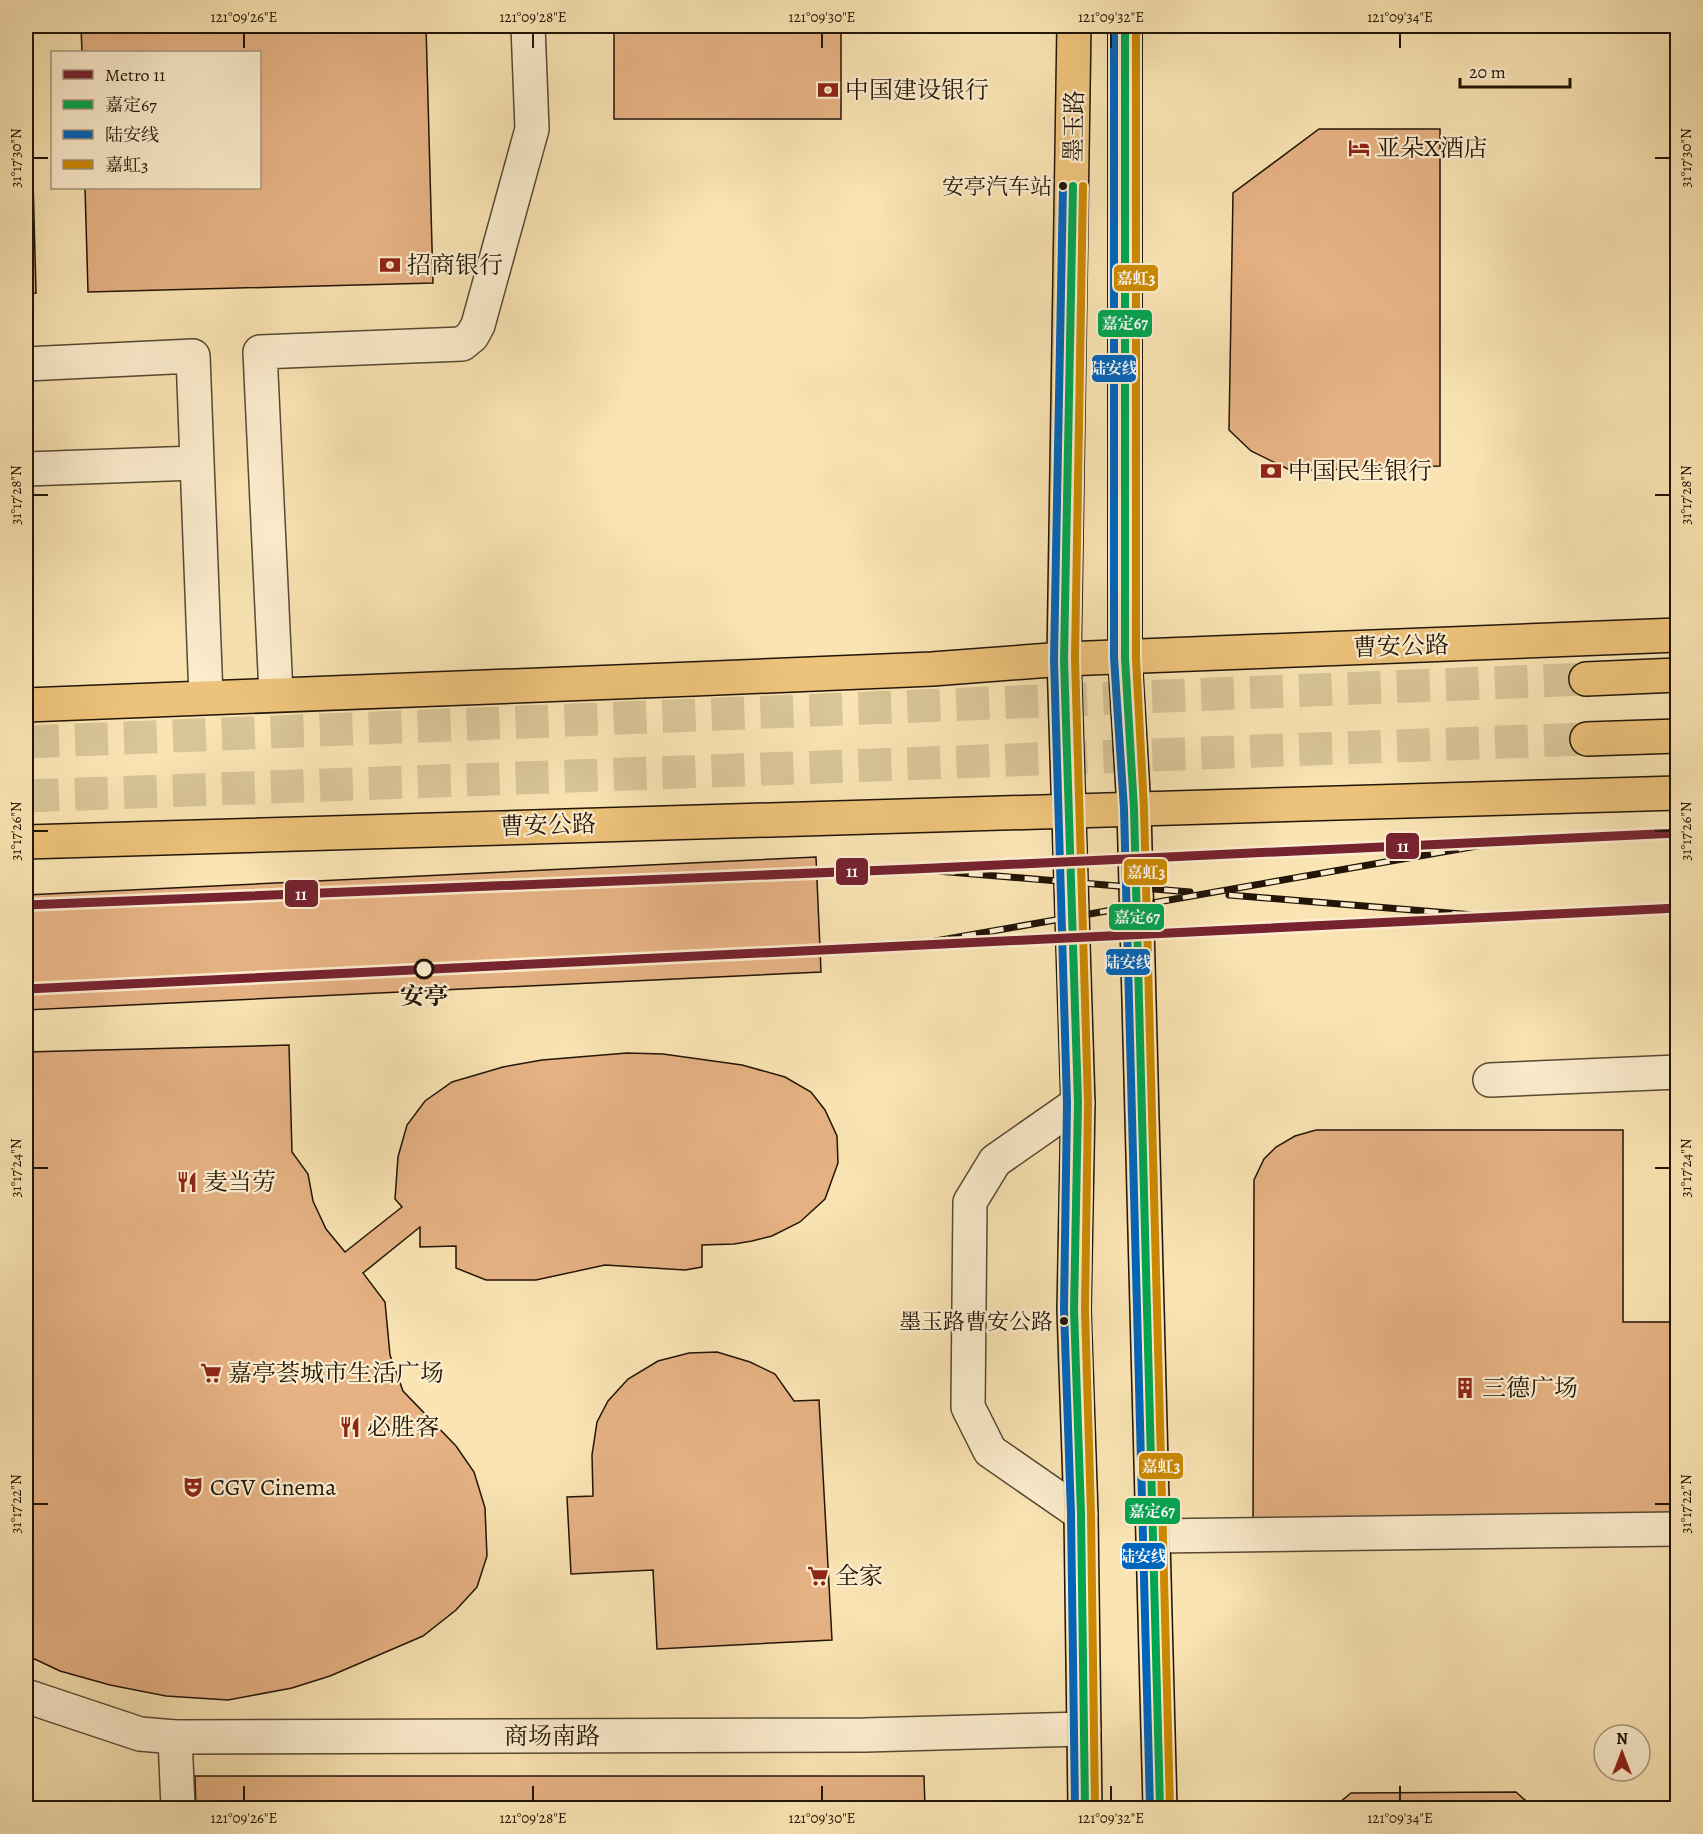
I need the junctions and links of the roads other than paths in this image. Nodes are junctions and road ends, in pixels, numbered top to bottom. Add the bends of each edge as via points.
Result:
1 (528, 26) edge
2 (1074, 26) edge
3 (1125, 26) edge
4 (26, 364) edge
5 (196, 463) junction
6 (26, 469) edge
7 (1677, 635) edge
8 (1064, 658) junction
9 (1125, 658) junction
10 (1677, 675) edge
11 (1586, 679) tunnel mouth
12 (276, 694) junction
13 (206, 697) junction
14 (26, 705) edge
15 (1677, 736) edge
16 (1587, 739) tunnel mouth
17 (1677, 793) edge
18 (1070, 809) junction
19 (1134, 809) junction
20 (26, 842) edge
21 (1677, 1072) edge
22 (1490, 1080) dead end
23 (1078, 1103) junction
24 (1081, 1514) junction
25 (1677, 1528) edge
26 (1154, 1536) junction
27 (26, 1696) edge
28 (1084, 1729) junction
29 (175, 1737) junction
30 (178, 1809) edge
31 (1085, 1809) edge
32 (1160, 1809) edge

1 - 12 street via 532,129 472,336 462,344 260,352
2 - 8 main road, 墨玉路
3 - 9 main road, 墨玉路
4 - 5 street via 193,356
5 - 6 street
5 - 13 street
7 - 9 main road, 曹安公路
8 - 9 main road, 曹安公路
8 - 12 main road, 曹安公路 via 932,669
8 - 18 main road, 墨玉路
9 - 19 main road, 墨玉路
10 - 11 main road
12 - 13 main road
13 - 14 main road
15 - 16 main road
17 - 19 main road
18 - 19 main road, 曹安公路
18 - 20 main road, 曹安公路
18 - 23 main road, 墨玉路
19 - 26 main road, 墨玉路
21 - 22 street
23 - 24 main road, 墨玉路 via 1074,1310
23 - 24 street via 995,1161 970,1202 968,1407 990,1451
24 - 28 main road, 墨玉路
25 - 26 street
26 - 32 main road, 墨玉路
27 - 29 street, 商场南路 via 140,1734
28 - 29 street, 商场南路 via 865,1735
28 - 31 main road, 墨玉路
29 - 30 street

